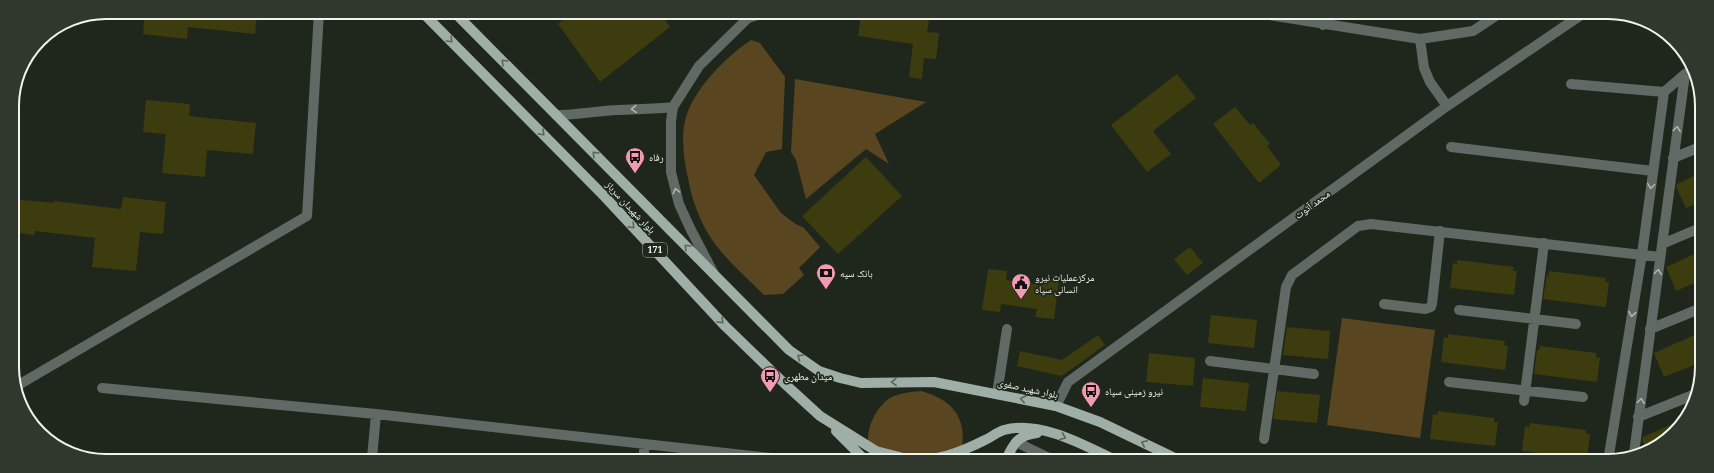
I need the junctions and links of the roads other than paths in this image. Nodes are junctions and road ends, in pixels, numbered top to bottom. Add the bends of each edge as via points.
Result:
1 (319, 19) edge
2 (429, 19) edge
3 (461, 19) edge
4 (743, 19) edge
5 (1313, 19) edge
6 (1491, 19) edge
7 (1575, 19) edge
8 (1323, 20) edge
9 (1420, 39) junction
10 (1688, 72) edge
11 (1571, 84) dead end
12 (1664, 92) junction
13 (1447, 106) junction
14 (673, 107) junction
15 (556, 115) junction
16 (1451, 147) dead end
17 (1695, 149) edge
18 (1674, 158) junction
19 (1653, 171) junction
20 (1695, 230) edge
21 (1440, 231) junction
22 (1544, 243) junction
23 (1662, 244) junction
24 (1642, 254) junction
25 (1660, 257) junction
26 (716, 277) junction
27 (1384, 304) dead end
28 (1459, 310) dead end
29 (1695, 311) edge
30 (1534, 319) junction
31 (1576, 324) dead end
32 (1007, 329) dead end
33 (1650, 329) junction
34 (1210, 361) dead end
35 (1274, 370) junction
36 (1314, 374) dead end
37 (1450, 382) dead end
38 (21, 383) edge
39 (860, 383) joint
40 (102, 388) dead end
41 (1525, 390) junction
42 (997, 394) junction
43 (1689, 396) edge
44 (1583, 398) dead end
45 (1524, 401) dead end
46 (1056, 406) junction
47 (376, 414) junction
48 (820, 416) junction
49 (1638, 417) junction
50 (1048, 431) junction
51 (1264, 439) dead end
52 (1016, 442) junction
53 (645, 444) junction
54 (1634, 450) edge
55 (372, 454) edge
56 (644, 454) edge
57 (735, 454) edge
58 (859, 454) edge
59 (888, 454) edge
60 (950, 454) edge
61 (1009, 454) edge
62 (1041, 454) edge
63 (1101, 454) edge
64 (1167, 454) edge
65 (1609, 454) edge

1 - 38 street via 307,216
2 -> 48 main road, بلوار شهیدان سرباز / 171 via 599,191 725,326
15 -> 3 main road, بلوار شهیدان سرباز / 171
4 - 14 street via 699,66
5 - 8 street
6 - 9 street via 1473,31
7 - 13 street, محمد آتوت
8 - 9 street
9 - 13 street via 1424,68 1430,82
10 - 12 street
18 -> 10 street
11 - 12 street
12 - 19 street
13 - 46 street, محمد آتوت via 1068,382
14 -> 15 street
26 -> 14 street via 679,204 671,172
26 -> 15 main road, بلوار شهیدان سرباز / 171
16 - 19 street
17 - 18 street
18 - 23 street
19 -> 24 street
20 - 23 street
21 - 22 street
21 - 27 street via 1431,307 1425,309
21 - 35 street via 1372,224 1358,226 1292,275 1286,287
22 - 24 street
22 - 30 street
23 - 25 street
24 - 25 street
24 -> 65 street
33 -> 25 street
39 -> 26 main road, بلوار شهیدان سرباز / 171 via 819,370 789,350
28 - 30 street
29 - 33 street
30 - 31 street
30 - 41 street
32 - 42 street
49 -> 33 street
34 - 35 street
35 - 36 street
35 - 51 street
37 - 41 street
42 -> 39 main road, بلوار شهید صفوی via 934,382
40 - 47 street
41 - 44 street
41 - 45 street
46 -> 42 main road, بلوار شهید صفوی
43 - 49 street
64 -> 46 main road, بلوار شهید صفوی via 1100,422
47 - 53 street
47 - 55 street
48 - 58 main road, 171
48 - 59 main road, بلوار شهیدان سرباز / 171 via 876,451
49 - 54 street
50 - 52 main road via 1025,434
50 - 60 main road via 1021,428 1003,430 986,440
50 -> 63 main road
52 - 61 main road
52 - 62 street
53 - 56 street
53 - 57 street

